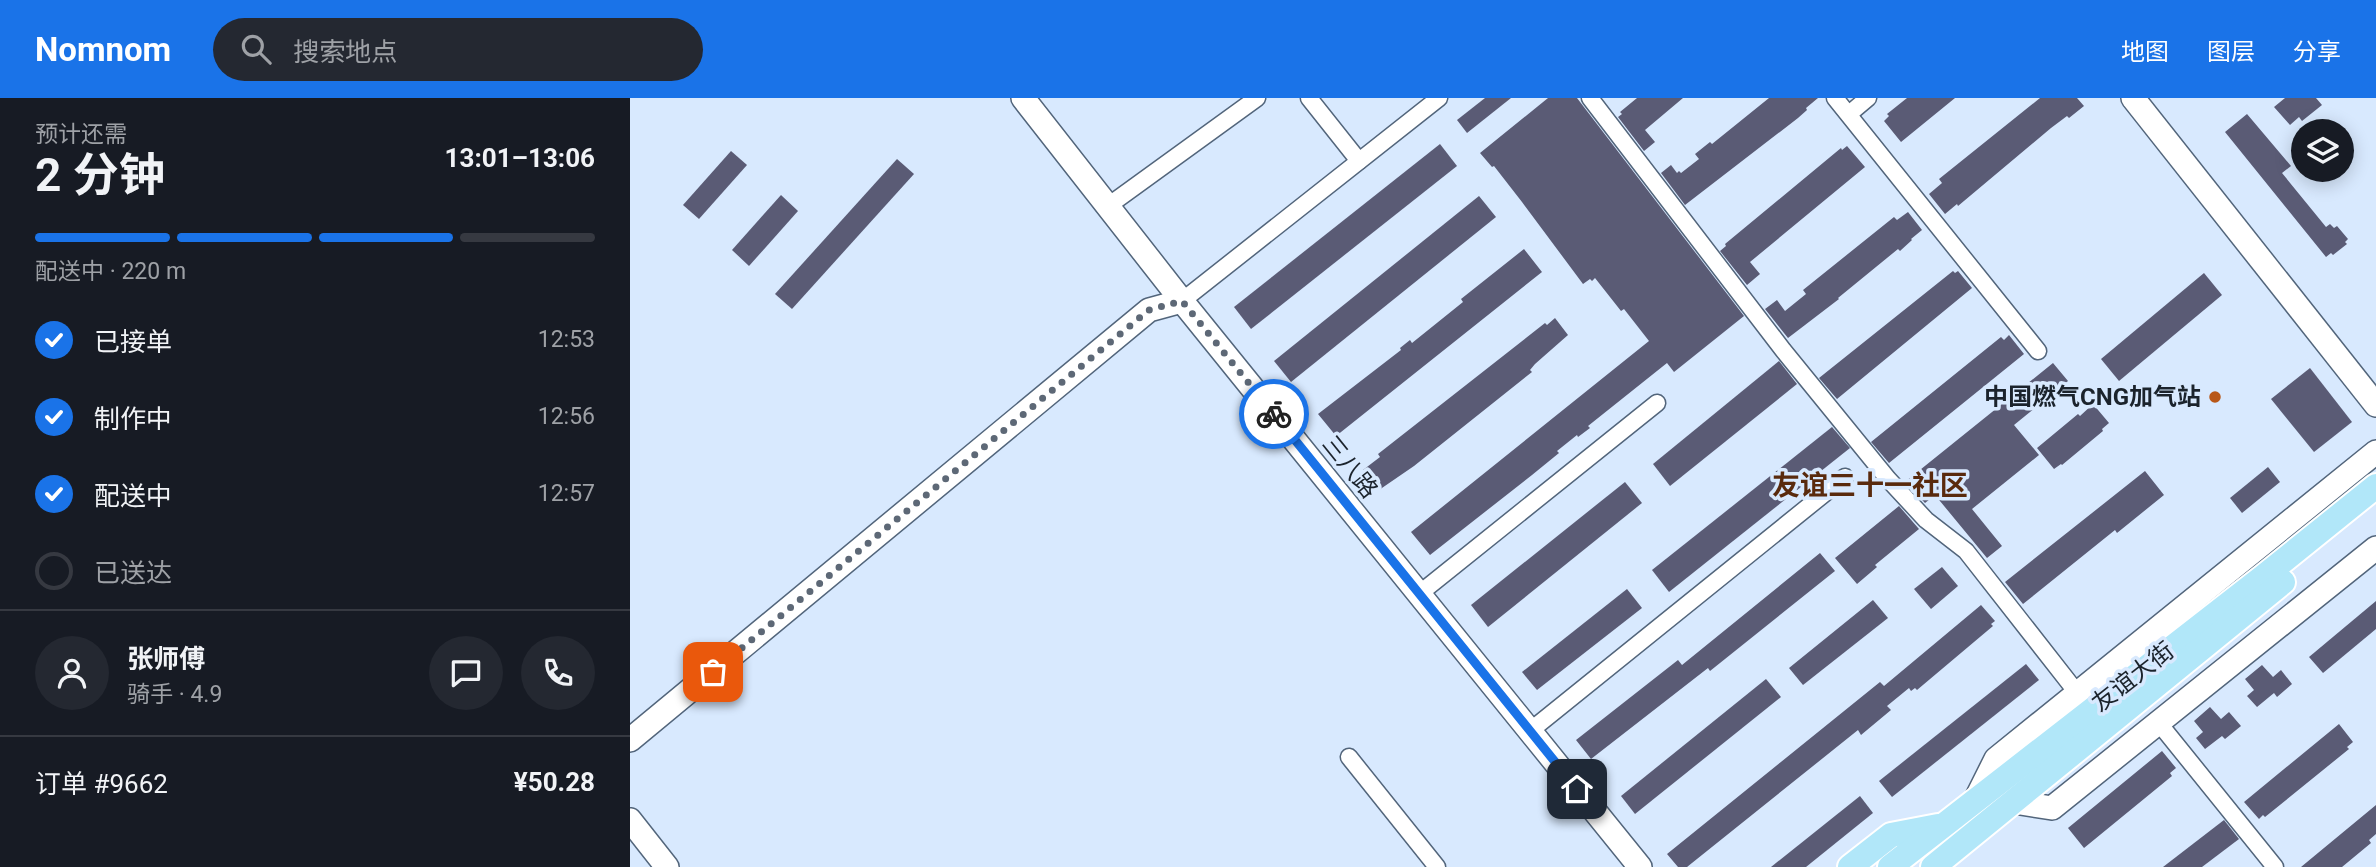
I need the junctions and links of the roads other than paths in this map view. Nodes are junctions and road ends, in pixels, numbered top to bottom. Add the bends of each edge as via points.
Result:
1 (1023, 98) edge
2 (1257, 98) edge
3 (1309, 98) edge
4 (1439, 98) edge
5 (1590, 98) edge
6 (1835, 98) edge
7 (1868, 98) edge
8 (2133, 98) edge
9 (1849, 114) junction
10 (1359, 161) junction
11 (1108, 206) junction
12 (1182, 301) junction
13 (2038, 351) dead end
14 (1657, 403) dead end
15 (2376, 405) edge
16 (2376, 452) edge
17 (1845, 477) dead end
18 (2376, 486) edge
19 (2376, 506) edge
20 (2376, 548) edge
21 (2268, 584) junction
22 (1419, 594) junction
23 (2078, 694) junction
24 (2158, 722) junction
25 (1530, 731) junction
26 (630, 740) edge
27 (1349, 757) dead end
28 (1976, 799) junction
29 (2014, 803) junction
30 (630, 820) edge
31 (1942, 825) junction
32 (667, 867) edge
33 (1437, 867) edge
34 (1640, 867) edge
35 (1850, 867) edge
36 (1890, 867) edge
37 (1933, 867) edge
38 (2275, 867) edge

1 - 11 street, 三八路
2 - 11 street
3 - 10 street
4 - 10 street
5 - 23 street via 1888,479 1926,520 1966,551
6 - 9 street
7 - 9 street
8 - 15 street
9 - 13 street
10 - 12 street
11 - 12 street, 三八路
12 - 22 street, 三八路
12 - 26 street via 1149,310
14 - 22 street
16 - 23 street
17 - 25 street
18 - 21 main road, 友谊大街
19 - 21 main road, 友谊大街
20 - 24 street
21 - 28 main road, 友谊大街
21 - 29 main road, 友谊大街
22 - 25 street, 三八路
23 - 28 street via 1996,759
24 - 29 street via 2052,808
24 - 38 street
25 - 34 street, 三八路
27 - 33 street
28 - 31 main road, 友谊大街
29 - 37 main road, 友谊大街
30 - 32 street
31 - 35 main road via 1891,835
31 - 36 main road, 友谊大街

